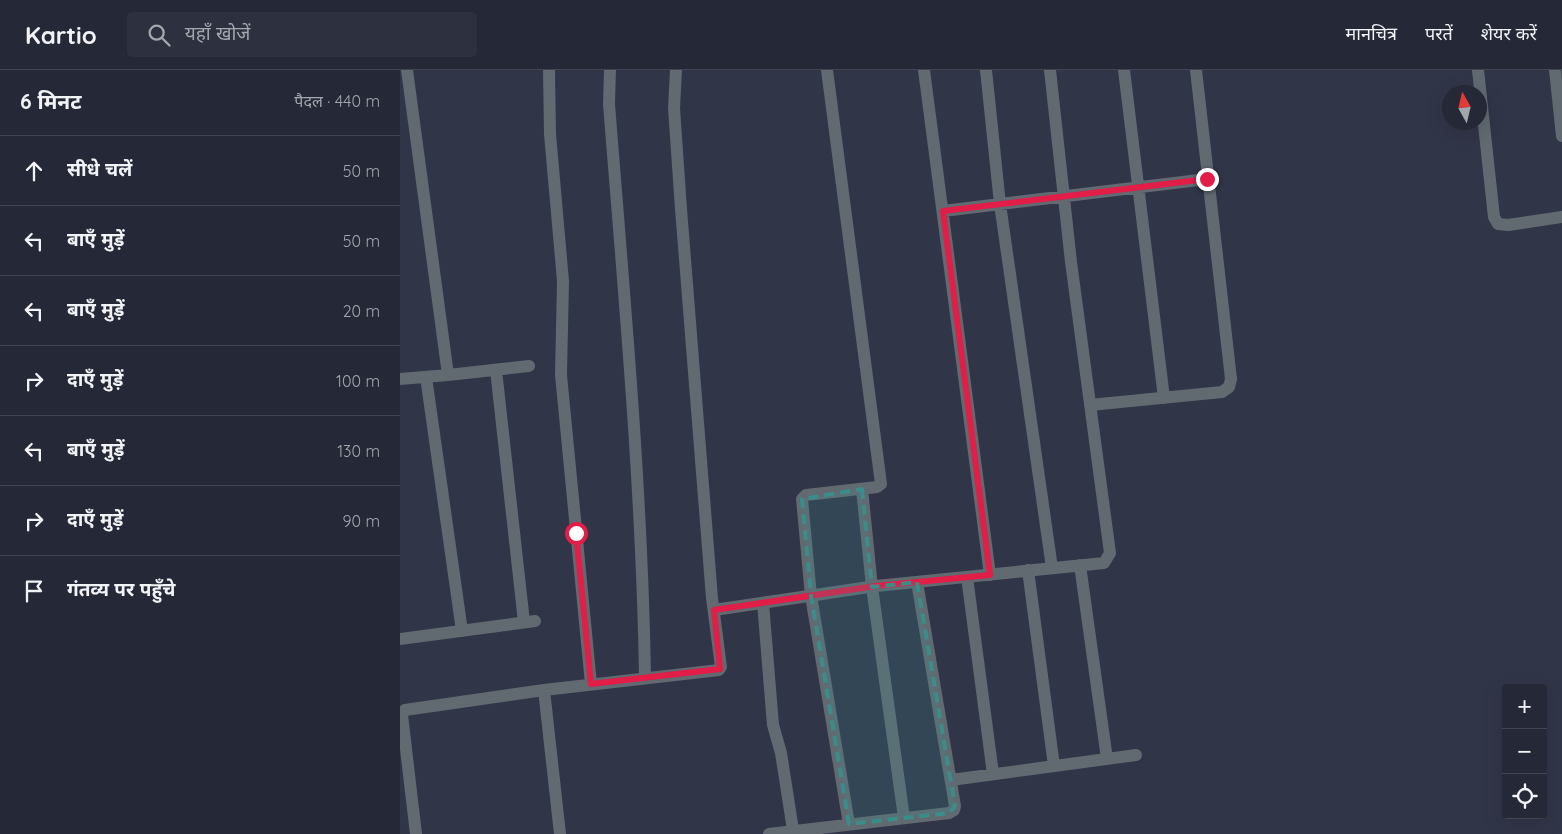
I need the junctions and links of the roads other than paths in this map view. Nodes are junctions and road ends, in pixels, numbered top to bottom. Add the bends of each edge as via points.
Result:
1 (407, 70) edge
2 (550, 70) edge
3 (610, 70) edge
4 (676, 70) edge
5 (827, 70) edge
6 (924, 70) edge
7 (986, 70) edge
8 (1050, 70) edge
9 (1124, 70) edge
10 (1196, 70) edge
11 (1478, 70) edge
12 (1555, 70) edge
13 (1562, 136) edge
14 (1207, 179) junction
15 (1137, 188) junction
16 (1064, 196) junction
17 (1000, 204) junction
18 (943, 211) junction
19 (1562, 217) edge
20 (529, 366) dead end
21 (496, 370) junction
22 (448, 375) junction
23 (426, 377) junction
24 (400, 379) edge
25 (1164, 398) junction
26 (1090, 405) junction
27 (862, 489) junction
28 (1080, 565) junction
29 (1052, 568) junction
30 (1028, 570) junction
31 (990, 575) junction
32 (967, 577) junction
33 (917, 582) junction
34 (872, 587) junction
35 (811, 596) junction
36 (763, 603) junction
37 (714, 610) junction
38 (462, 631) junction
39 (400, 639) edge
40 (645, 678) junction
41 (591, 684) junction
42 (544, 690) junction
43 (1136, 755) dead end
44 (1107, 759) junction
45 (1054, 766) junction
46 (993, 774) junction
47 (951, 780) junction
48 (904, 818) junction
49 (849, 824) junction
50 (793, 830) junction
51 (416, 834) edge
52 (560, 834) edge
53 (769, 834) edge

1 - 22 street
2 - 41 street via 550,134 562,281 561,375
3 - 40 street via 609,104 629,337 644,594
4 - 37 street via 674,108 679,182
5 - 27 street via 880,484
6 - 18 street
7 - 17 street
8 - 16 street
9 - 15 street
10 - 14 street
11 - 19 street via 1494,217 1498,224 1508,225
12 - 13 street
14 - 15 street
14 - 25 street via 1231,379 1229,387 1222,392
15 - 16 street
15 - 25 street
16 - 17 street
16 - 26 street
17 - 18 street
17 - 29 street
18 - 31 street
20 - 21 street
21 - 22 street
21 - 38 street via 530,622
22 - 23 street
23 - 24 street
23 - 38 street
25 - 26 street
26 - 28 street via 1110,553 1104,563
27 - 34 street
27 - 35 street via 806,495 802,499
28 - 29 street
28 - 44 street
29 - 30 street
30 - 31 street
30 - 45 street
31 - 32 street
32 - 33 street
32 - 46 street
33 - 34 street
33 - 47 street
34 - 35 street
34 - 48 street
35 - 36 street
35 - 49 street
36 - 37 street
36 - 50 street via 772,718
37 - 40 street via 720,669
38 - 39 street
40 - 41 street
41 - 42 street
42 - 51 street via 405,710 402,715
42 - 52 street
43 - 44 street
44 - 45 street
45 - 46 street
46 - 47 street
47 - 48 street via 954,810
48 - 49 street
49 - 50 street
50 - 53 street

